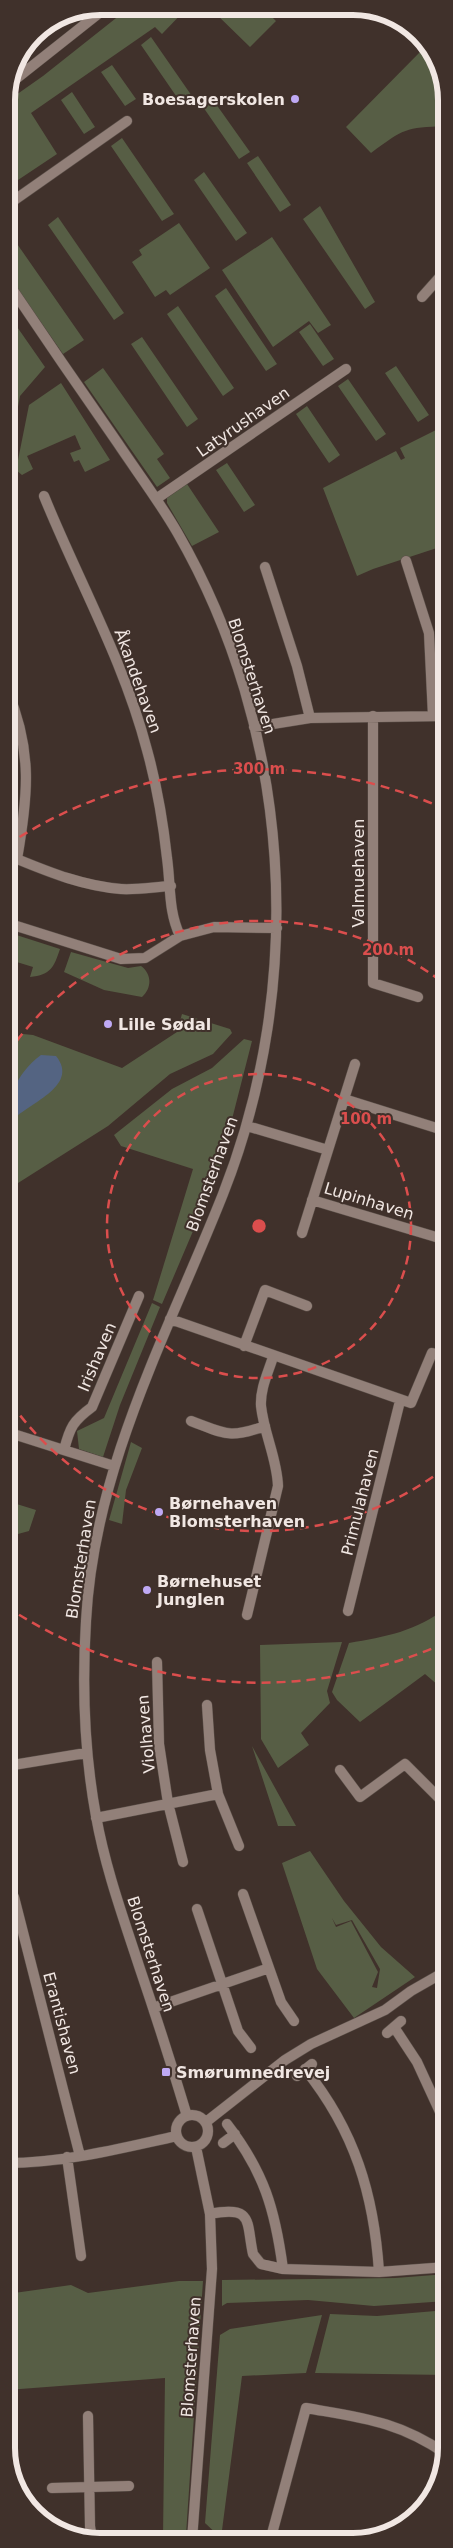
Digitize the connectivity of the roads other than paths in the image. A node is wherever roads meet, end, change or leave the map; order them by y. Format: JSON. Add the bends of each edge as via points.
{"nodes":[{"id":1,"x":96,"y":15,"type":"edge"},
{"id":2,"x":18,"y":77,"type":"edge"},
{"id":3,"x":127,"y":120,"type":"dead end"},
{"id":4,"x":15,"y":200,"type":"edge"},
{"id":5,"x":438,"y":279,"type":"edge"},
{"id":6,"x":15,"y":293,"type":"edge"},
{"id":7,"x":422,"y":298,"type":"dead end"},
{"id":8,"x":346,"y":368,"type":"dead end"},
{"id":9,"x":44,"y":496,"type":"dead end"},
{"id":10,"x":156,"y":499,"type":"junction"},
{"id":11,"x":406,"y":561,"type":"dead end"},
{"id":12,"x":266,"y":567,"type":"dead end"},
{"id":13,"x":15,"y":709,"type":"edge"},
{"id":14,"x":373,"y":716,"type":"junction"},
{"id":15,"x":432,"y":716,"type":"junction"},
{"id":16,"x":438,"y":716,"type":"edge"},
{"id":17,"x":310,"y":718,"type":"junction"},
{"id":18,"x":254,"y":727,"type":"junction"},
{"id":19,"x":171,"y":886,"type":"junction"},
{"id":20,"x":15,"y":926,"type":"edge"},
{"id":21,"x":277,"y":928,"type":"junction"},
{"id":22,"x":180,"y":936,"type":"junction"},
{"id":23,"x":418,"y":997,"type":"dead end"},
{"id":24,"x":355,"y":1064,"type":"dead end"},
{"id":25,"x":344,"y":1099,"type":"junction"},
{"id":26,"x":247,"y":1126,"type":"junction"},
{"id":27,"x":438,"y":1128,"type":"edge"},
{"id":28,"x":328,"y":1150,"type":"junction"},
{"id":29,"x":312,"y":1200,"type":"junction"},
{"id":30,"x":302,"y":1233,"type":"dead end"},
{"id":31,"x":438,"y":1238,"type":"edge"},
{"id":32,"x":139,"y":1296,"type":"dead end"},
{"id":33,"x":307,"y":1306,"type":"dead end"},
{"id":34,"x":170,"y":1320,"type":"junction"},
{"id":35,"x":244,"y":1346,"type":"junction"},
{"id":36,"x":438,"y":1354,"type":"edge"},
{"id":37,"x":273,"y":1357,"type":"junction"},
{"id":38,"x":400,"y":1401,"type":"junction"},
{"id":39,"x":191,"y":1421,"type":"dead end"},
{"id":40,"x":266,"y":1426,"type":"junction"},
{"id":41,"x":15,"y":1435,"type":"edge"},
{"id":42,"x":64,"y":1450,"type":"junction"},
{"id":43,"x":114,"y":1466,"type":"junction"},
{"id":44,"x":348,"y":1611,"type":"dead end"},
{"id":45,"x":247,"y":1614,"type":"dead end"},
{"id":46,"x":157,"y":1662,"type":"dead end"},
{"id":47,"x":207,"y":1705,"type":"dead end"},
{"id":48,"x":86,"y":1753,"type":"junction"},
{"id":49,"x":15,"y":1765,"type":"edge"},
{"id":50,"x":340,"y":1770,"type":"dead end"},
{"id":51,"x":218,"y":1794,"type":"junction"},
{"id":52,"x":438,"y":1796,"type":"edge"},
{"id":53,"x":168,"y":1803,"type":"junction"},
{"id":54,"x":96,"y":1818,"type":"junction"},
{"id":55,"x":238,"y":1846,"type":"dead end"},
{"id":56,"x":183,"y":1862,"type":"dead end"},
{"id":57,"x":244,"y":1894,"type":"dead end"},
{"id":58,"x":15,"y":1901,"type":"edge"},
{"id":59,"x":197,"y":1909,"type":"dead end"},
{"id":60,"x":269,"y":1968,"type":"junction"},
{"id":61,"x":438,"y":1975,"type":"edge"},
{"id":62,"x":223,"y":1983,"type":"junction"},
{"id":63,"x":153,"y":2008,"type":"junction"},
{"id":64,"x":294,"y":2021,"type":"dead end"},
{"id":65,"x":394,"y":2027,"type":"dead end"},
{"id":66,"x":251,"y":2048,"type":"dead end"},
{"id":67,"x":305,"y":2070,"type":"dead end"},
{"id":68,"x":438,"y":2108,"type":"edge"},
{"id":69,"x":187,"y":2116,"type":"junction"},
{"id":70,"x":206,"y":2122,"type":"junction"},
{"id":71,"x":227,"y":2124,"type":"dead end"},
{"id":72,"x":235,"y":2134,"type":"junction"},
{"id":73,"x":177,"y":2136,"type":"junction"},
{"id":74,"x":223,"y":2143,"type":"dead end"},
{"id":75,"x":196,"y":2147,"type":"junction"},
{"id":76,"x":80,"y":2156,"type":"junction"},
{"id":77,"x":67,"y":2157,"type":"junction"},
{"id":78,"x":15,"y":2163,"type":"edge"},
{"id":79,"x":210,"y":2214,"type":"junction"},
{"id":80,"x":81,"y":2256,"type":"dead end"},
{"id":81,"x":438,"y":2268,"type":"edge"},
{"id":82,"x":282,"y":2269,"type":"junction"},
{"id":83,"x":379,"y":2272,"type":"junction"},
{"id":84,"x":88,"y":2416,"type":"dead end"},
{"id":85,"x":438,"y":2449,"type":"edge"},
{"id":86,"x":129,"y":2486,"type":"dead end"},
{"id":87,"x":89,"y":2487,"type":"junction"},
{"id":88,"x":52,"y":2488,"type":"dead end"},
{"id":89,"x":92,"y":2532,"type":"edge"},
{"id":90,"x":193,"y":2533,"type":"edge"},
{"id":91,"x":272,"y":2533,"type":"edge"}],
"edges":[{"from":1,"to":2,"type":"street"},
{"from":3,"to":4,"type":"street"},
{"from":5,"to":7,"type":"street"},
{"from":6,"to":10,"type":"street","name":"Blomsterhaven"},
{"from":8,"to":10,"type":"street","name":"Latyrushaven"},
{"from":9,"to":19,"type":"street","name":"Åkandehaven","via":[[134,705],[160,803]]},
{"from":10,"to":18,"type":"street","name":"Blomsterhaven","via":[[189,553],[222,625]]},
{"from":11,"to":15,"type":"street","via":[[429,633]]},
{"from":12,"to":17,"type":"street"},
{"from":13,"to":19,"type":"street","via":[[27,768],[26,806],[17,859],[56,875],[92,884],[122,889]]},
{"from":14,"to":15,"type":"street"},
{"from":14,"to":17,"type":"street"},
{"from":14,"to":23,"type":"street","name":"Valmuehaven","via":[[373,983]]},
{"from":15,"to":16,"type":"street"},
{"from":17,"to":18,"type":"street"},
{"from":18,"to":21,"type":"street","name":"Blomsterhaven","via":[[268,787],[275,844]]},
{"from":19,"to":22,"type":"street","name":"Åkandehaven","via":[[171,917]]},
{"from":20,"to":22,"type":"street","via":[[121,959],[145,958]]},
{"from":21,"to":22,"type":"street","via":[[214,927]]},
{"from":21,"to":26,"type":"street","name":"Blomsterhaven","via":[[270,1014]]},
{"from":24,"to":25,"type":"street","name":"Lupinhaven"},
{"from":25,"to":27,"type":"street"},
{"from":25,"to":28,"type":"street","name":"Lupinhaven"},
{"from":26,"to":28,"type":"street"},
{"from":26,"to":34,"type":"street","name":"Blomsterhaven"},
{"from":28,"to":29,"type":"street","name":"Lupinhaven"},
{"from":29,"to":30,"type":"street","name":"Lupinhaven"},
{"from":29,"to":31,"type":"street","name":"Lupinhaven"},
{"from":32,"to":42,"type":"street","name":"Irishaven","via":[[92,1406],[70,1427]]},
{"from":33,"to":35,"type":"street","via":[[265,1290]]},
{"from":34,"to":35,"type":"street"},
{"from":34,"to":43,"type":"street","name":"Blomsterhaven","via":[[133,1408]]},
{"from":35,"to":37,"type":"street"},
{"from":36,"to":38,"type":"street","via":[[432,1352],[411,1403]]},
{"from":37,"to":38,"type":"street"},
{"from":37,"to":40,"type":"street","via":[[262,1389],[261,1405]]},
{"from":38,"to":44,"type":"street","name":"Primulahaven"},
{"from":39,"to":40,"type":"street","via":[[226,1434],[240,1435]]},
{"from":40,"to":45,"type":"street","via":[[278,1469],[278,1486]]},
{"from":41,"to":42,"type":"street"},
{"from":42,"to":43,"type":"street"},
{"from":43,"to":48,"type":"street","name":"Blomsterhaven","via":[[95,1545],[86,1620]]},
{"from":46,"to":53,"type":"street","name":"Violhaven","via":[[160,1744]]},
{"from":47,"to":51,"type":"street","via":[[210,1750]]},
{"from":48,"to":49,"type":"street"},
{"from":48,"to":54,"type":"street","name":"Blomsterhaven"},
{"from":50,"to":52,"type":"street","via":[[360,1797],[405,1764]]},
{"from":51,"to":53,"type":"street"},
{"from":51,"to":55,"type":"street"},
{"from":53,"to":54,"type":"street"},
{"from":53,"to":56,"type":"street","name":"Violhaven"},
{"from":54,"to":63,"type":"street","name":"Blomsterhaven","via":[[112,1884]]},
{"from":57,"to":60,"type":"street"},
{"from":58,"to":76,"type":"street","name":"Erantishaven"},
{"from":59,"to":62,"type":"street"},
{"from":60,"to":62,"type":"street"},
{"from":60,"to":64,"type":"street","via":[[281,2002]]},
{"from":61,"to":70,"type":"street","via":[[385,2010],[311,2044],[285,2060]]},
{"from":62,"to":63,"type":"street"},
{"from":62,"to":66,"type":"street","via":[[238,2031]]},
{"from":63,"to":69,"type":"street","name":"Blomsterhaven"},
{"from":65,"to":68,"type":"street","via":[[417,2062]]},
{"from":67,"to":83,"type":"street","via":[[338,2116],[356,2152],[376,2232]]},
{"from":69,"to":70,"type":"street","via":[[198,2116]]},
{"from":69,"to":73,"type":"street","via":[[179,2121]]},
{"from":70,"to":75,"type":"street","via":[[208,2137]]},
{"from":71,"to":72,"type":"street"},
{"from":72,"to":74,"type":"street"},
{"from":72,"to":82,"type":"street","via":[[261,2178],[270,2202],[278,2226]]},
{"from":73,"to":75,"type":"street","via":[[186,2146]]},
{"from":73,"to":76,"type":"street"},
{"from":75,"to":79,"type":"street","name":"Blomsterhaven"},
{"from":76,"to":77,"type":"street"},
{"from":77,"to":78,"type":"street"},
{"from":77,"to":80,"type":"street"},
{"from":79,"to":82,"type":"street","via":[[234,2212],[244,2217],[250,2226],[256,2260],[268,2267]]},
{"from":79,"to":90,"type":"street","name":"Blomsterhaven","via":[[212,2269]]},
{"from":81,"to":83,"type":"street"},
{"from":82,"to":83,"type":"street"},
{"from":84,"to":87,"type":"street"},
{"from":85,"to":91,"type":"street","via":[[410,2432],[383,2422],[306,2408]]},
{"from":86,"to":87,"type":"street"},
{"from":87,"to":88,"type":"street"},
{"from":87,"to":89,"type":"street"}]}
